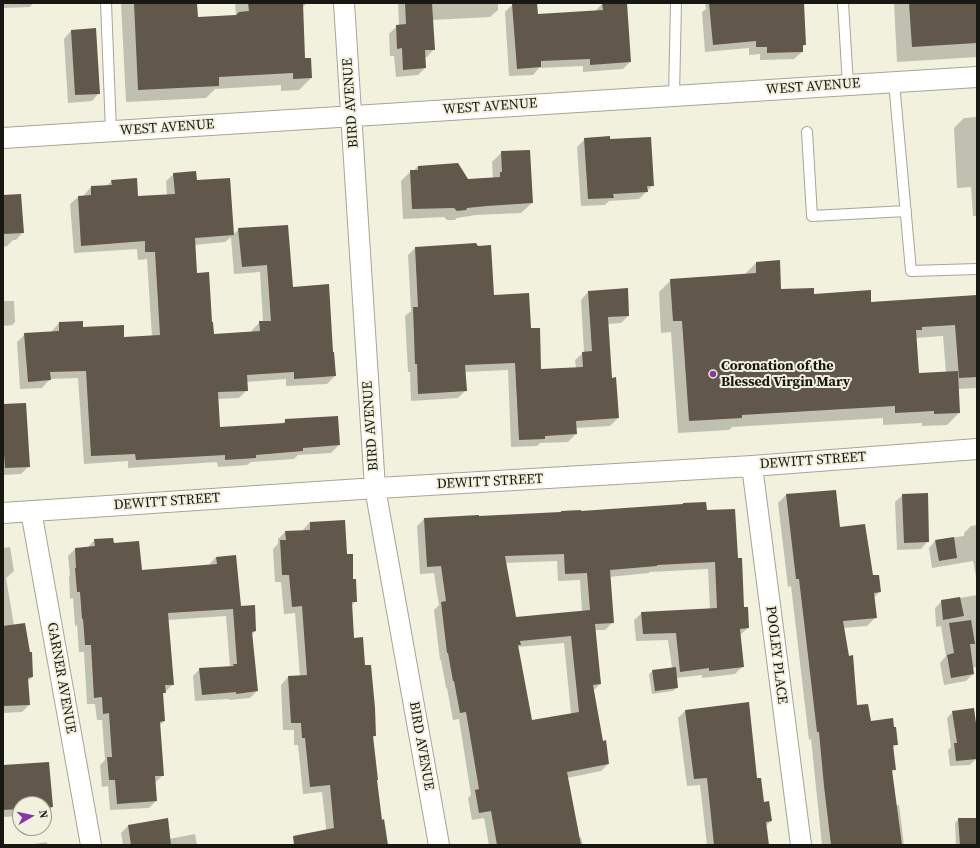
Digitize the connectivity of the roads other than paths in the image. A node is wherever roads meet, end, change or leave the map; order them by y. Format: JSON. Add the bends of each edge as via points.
{"nodes":[{"id":1,"x":106,"y":3,"type":"edge"},
{"id":2,"x":344,"y":3,"type":"edge"},
{"id":3,"x":676,"y":3,"type":"edge"},
{"id":4,"x":843,"y":3,"type":"edge"},
{"id":5,"x":977,"y":76,"type":"edge"},
{"id":6,"x":894,"y":82,"type":"junction"},
{"id":7,"x":848,"y":85,"type":"junction"},
{"id":8,"x":674,"y":96,"type":"junction"},
{"id":9,"x":352,"y":116,"type":"junction"},
{"id":10,"x":111,"y":131,"type":"junction"},
{"id":11,"x":807,"y":132,"type":"dead end"},
{"id":12,"x":3,"y":138,"type":"edge"},
{"id":13,"x":906,"y":211,"type":"junction"},
{"id":14,"x":977,"y":269,"type":"edge"},
{"id":15,"x":977,"y":450,"type":"edge"},
{"id":16,"x":752,"y":466,"type":"junction"},
{"id":17,"x":375,"y":488,"type":"junction"},
{"id":18,"x":31,"y":511,"type":"junction"},
{"id":19,"x":3,"y":513,"type":"edge"},
{"id":20,"x":91,"y":845,"type":"edge"},
{"id":21,"x":439,"y":845,"type":"edge"},
{"id":22,"x":801,"y":845,"type":"edge"}],
"edges":[{"from":1,"to":10,"type":"lane"},
{"from":2,"to":9,"type":"street","name":"BIRD AVENUE"},
{"from":3,"to":8,"type":"lane"},
{"from":4,"to":7,"type":"lane"},
{"from":5,"to":6,"type":"street","name":"WEST AVENUE"},
{"from":6,"to":7,"type":"street","name":"WEST AVENUE"},
{"from":6,"to":13,"type":"lane"},
{"from":7,"to":8,"type":"street","name":"WEST AVENUE"},
{"from":8,"to":9,"type":"street","name":"WEST AVENUE"},
{"from":9,"to":10,"type":"street","name":"WEST AVENUE"},
{"from":9,"to":17,"type":"street","name":"BIRD AVENUE"},
{"from":10,"to":12,"type":"street","name":"WEST AVENUE"},
{"from":11,"to":13,"type":"lane","via":[[812,216]]},
{"from":13,"to":14,"type":"lane","via":[[911,271]]},
{"from":15,"to":16,"type":"street","name":"DEWITT STREET"},
{"from":16,"to":17,"type":"street","name":"DEWITT STREET"},
{"from":16,"to":22,"type":"street","name":"POOLEY PLACE"},
{"from":17,"to":18,"type":"street","name":"DEWITT STREET"},
{"from":17,"to":21,"type":"street","name":"BIRD AVENUE"},
{"from":18,"to":19,"type":"street","name":"DEWITT STREET"},
{"from":18,"to":20,"type":"street","name":"GARNER AVENUE"}]}
